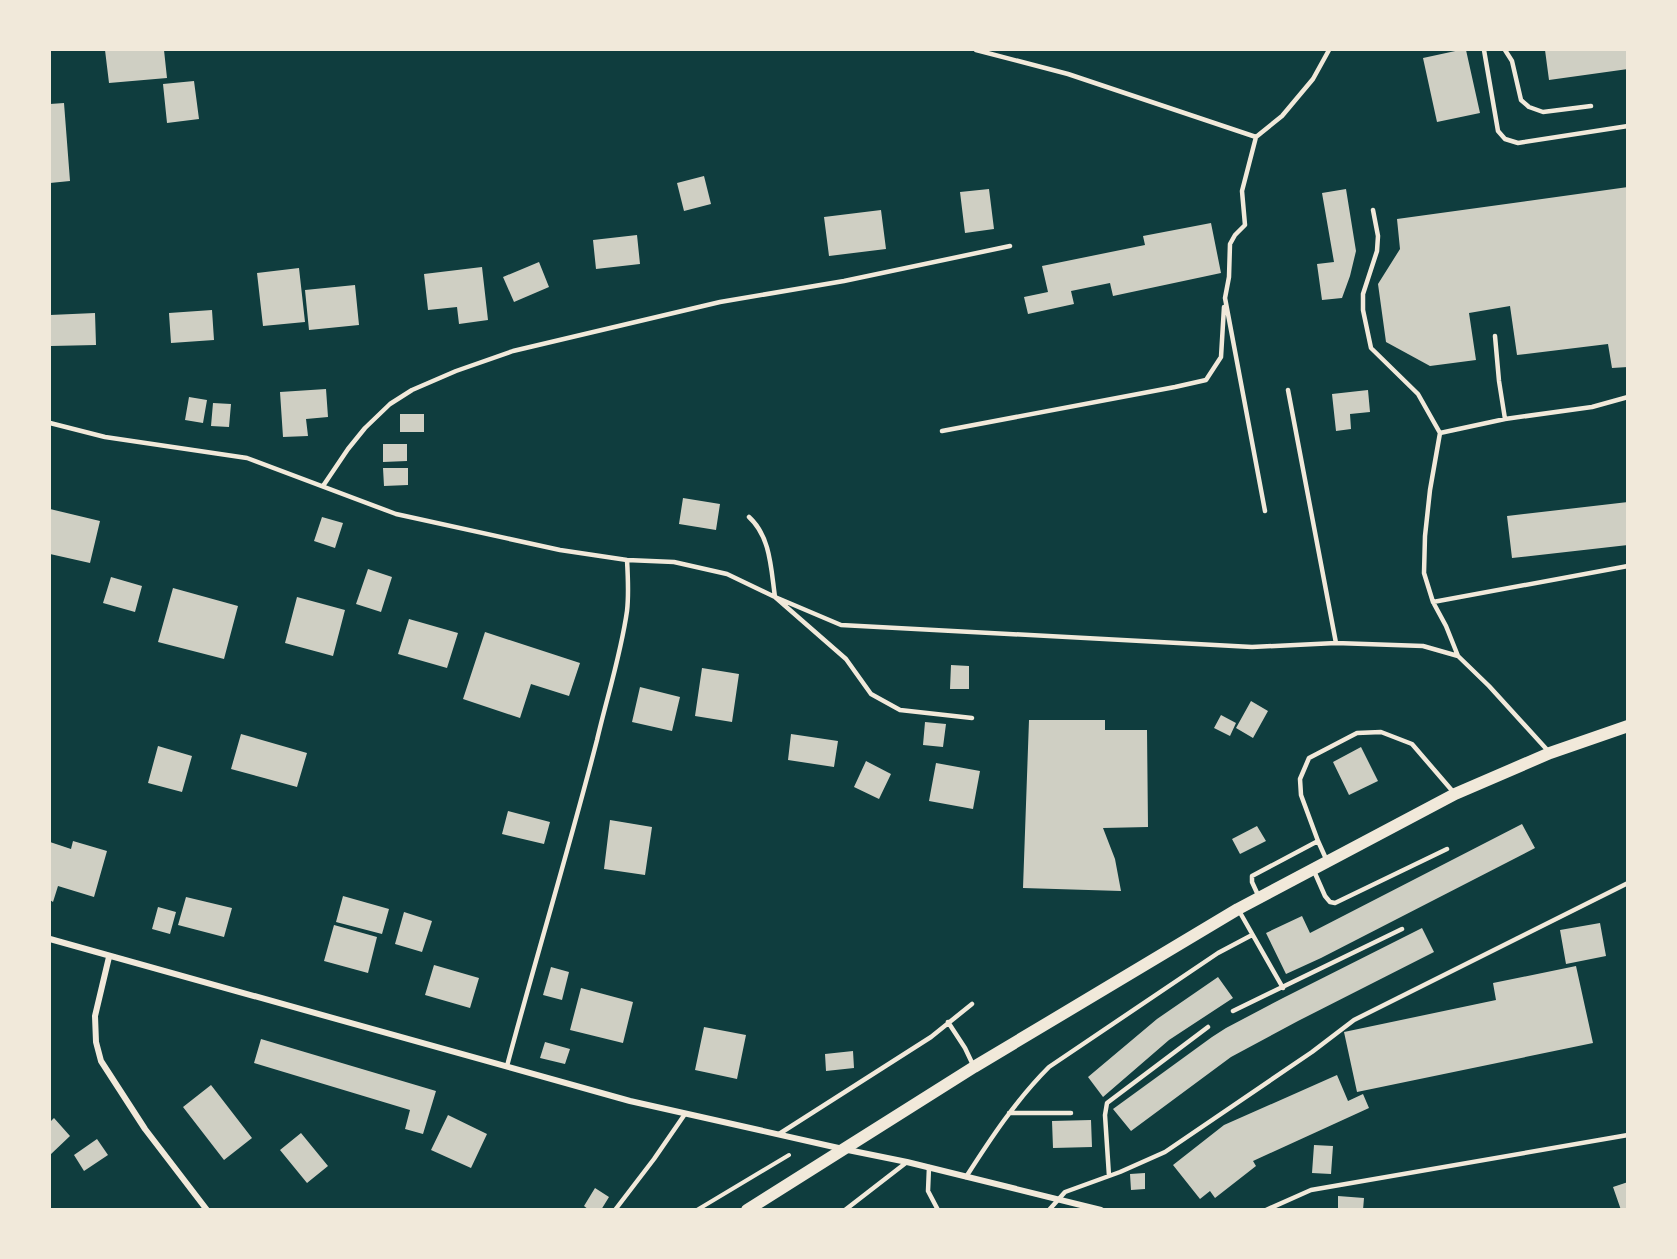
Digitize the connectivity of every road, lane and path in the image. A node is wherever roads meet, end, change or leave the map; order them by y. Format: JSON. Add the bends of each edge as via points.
{"nodes":[{"id":1,"x":976,"y":50,"type":"edge"},
{"id":2,"x":1329,"y":50,"type":"edge"},
{"id":3,"x":1484,"y":50,"type":"edge"},
{"id":4,"x":1505,"y":50,"type":"edge"},
{"id":5,"x":1591,"y":106,"type":"dead end"},
{"id":6,"x":1628,"y":126,"type":"edge"},
{"id":7,"x":1256,"y":137,"type":"junction"},
{"id":8,"x":1373,"y":210,"type":"dead end"},
{"id":9,"x":1011,"y":246,"type":"dead end"},
{"id":10,"x":1225,"y":298,"type":"junction"},
{"id":11,"x":1495,"y":336,"type":"dead end"},
{"id":12,"x":1288,"y":390,"type":"dead end"},
{"id":13,"x":1628,"y":397,"type":"edge"},
{"id":14,"x":1505,"y":419,"type":"junction"},
{"id":15,"x":50,"y":423,"type":"edge"},
{"id":16,"x":942,"y":431,"type":"dead end"},
{"id":17,"x":1440,"y":433,"type":"junction"},
{"id":18,"x":323,"y":486,"type":"junction"},
{"id":19,"x":1265,"y":511,"type":"dead end"},
{"id":20,"x":749,"y":518,"type":"dead end"},
{"id":21,"x":627,"y":561,"type":"junction"},
{"id":22,"x":1628,"y":566,"type":"edge"},
{"id":23,"x":775,"y":597,"type":"junction"},
{"id":24,"x":1432,"y":602,"type":"junction"},
{"id":25,"x":1336,"y":643,"type":"junction"},
{"id":26,"x":1458,"y":656,"type":"junction"},
{"id":27,"x":972,"y":718,"type":"dead end"},
{"id":28,"x":1628,"y":726,"type":"edge"},
{"id":29,"x":1550,"y":753,"type":"junction"},
{"id":30,"x":1455,"y":794,"type":"junction"},
{"id":31,"x":1318,"y":841,"type":"junction"},
{"id":32,"x":1447,"y":849,"type":"dead end"},
{"id":33,"x":1327,"y":861,"type":"junction"},
{"id":34,"x":1312,"y":868,"type":"junction"},
{"id":35,"x":1628,"y":883,"type":"edge"},
{"id":36,"x":1259,"y":898,"type":"junction"},
{"id":37,"x":1238,"y":909,"type":"junction"},
{"id":38,"x":1402,"y":929,"type":"dead end"},
{"id":39,"x":1252,"y":935,"type":"junction"},
{"id":40,"x":50,"y":939,"type":"edge"},
{"id":41,"x":109,"y":957,"type":"junction"},
{"id":42,"x":1282,"y":988,"type":"junction"},
{"id":43,"x":972,"y":1004,"type":"dead end"},
{"id":44,"x":1233,"y":1011,"type":"dead end"},
{"id":45,"x":948,"y":1022,"type":"junction"},
{"id":46,"x":1208,"y":1027,"type":"dead end"},
{"id":47,"x":507,"y":1066,"type":"junction"},
{"id":48,"x":974,"y":1067,"type":"junction"},
{"id":49,"x":1009,"y":1113,"type":"junction"},
{"id":50,"x":1071,"y":1113,"type":"dead end"},
{"id":51,"x":685,"y":1114,"type":"junction"},
{"id":52,"x":779,"y":1134,"type":"junction"},
{"id":53,"x":1628,"y":1135,"type":"edge"},
{"id":54,"x":843,"y":1149,"type":"junction"},
{"id":55,"x":907,"y":1162,"type":"junction"},
{"id":56,"x":929,"y":1167,"type":"junction"},
{"id":57,"x":1109,"y":1176,"type":"junction"},
{"id":58,"x":966,"y":1177,"type":"junction"},
{"id":59,"x":1057,"y":1200,"type":"junction"},
{"id":60,"x":207,"y":1209,"type":"edge"},
{"id":61,"x":615,"y":1209,"type":"edge"},
{"id":62,"x":747,"y":1209,"type":"edge"},
{"id":63,"x":845,"y":1209,"type":"edge"},
{"id":64,"x":938,"y":1209,"type":"edge"},
{"id":65,"x":1049,"y":1209,"type":"edge"},
{"id":66,"x":1101,"y":1209,"type":"edge"},
{"id":67,"x":1266,"y":1209,"type":"edge"}],
"edges":[{"from":1,"to":7,"type":"lane","via":[[1068,74]]},
{"from":2,"to":7,"type":"lane","via":[[1294,102]]},
{"from":3,"to":6,"type":"lane","via":[[1498,131],[1506,139],[1518,144]]},
{"from":4,"to":5,"type":"lane","via":[[1512,61],[1521,100],[1529,107],[1543,112]]},
{"from":7,"to":10,"type":"lane","via":[[1242,191],[1245,225],[1230,244]]},
{"from":8,"to":17,"type":"lane","via":[[1377,251],[1363,294],[1371,348],[1418,394]]},
{"from":9,"to":18,"type":"lane","via":[[720,302],[513,351],[412,390],[390,405],[365,428]]},
{"from":10,"to":16,"type":"lane","via":[[1221,357],[1206,380]]},
{"from":10,"to":19,"type":"lane"},
{"from":11,"to":14,"type":"lane"},
{"from":12,"to":25,"type":"lane"},
{"from":13,"to":14,"type":"lane","via":[[1593,407]]},
{"from":14,"to":17,"type":"lane"},
{"from":15,"to":18,"type":"lane","via":[[105,436],[247,458]]},
{"from":17,"to":24,"type":"lane","via":[[1425,536],[1424,573]]},
{"from":18,"to":21,"type":"lane","via":[[396,514]]},
{"from":20,"to":23,"type":"lane","via":[[758,525],[769,552]]},
{"from":21,"to":23,"type":"lane","via":[[674,562],[727,574]]},
{"from":21,"to":47,"type":"lane","via":[[627,610],[621,641]]},
{"from":22,"to":24,"type":"lane"},
{"from":23,"to":25,"type":"lane","via":[[841,625],[1252,646]]},
{"from":23,"to":27,"type":"lane","via":[[846,659],[870,694],[900,710]]},
{"from":24,"to":26,"type":"lane"},
{"from":25,"to":26,"type":"lane","via":[[1423,646]]},
{"from":26,"to":29,"type":"lane"},
{"from":28,"to":29,"type":"main road"},
{"from":29,"to":30,"type":"main road"},
{"from":30,"to":31,"type":"lane","via":[[1412,744],[1381,732],[1357,733],[1309,758],[1300,779],[1301,795]]},
{"from":30,"to":33,"type":"main road"},
{"from":31,"to":33,"type":"lane"},
{"from":31,"to":36,"type":"lane","via":[[1252,876]]},
{"from":32,"to":34,"type":"lane","via":[[1335,903],[1325,896]]},
{"from":33,"to":34,"type":"main road"},
{"from":34,"to":36,"type":"main road"},
{"from":35,"to":57,"type":"lane","via":[[1354,1020],[1165,1152]]},
{"from":36,"to":37,"type":"main road"},
{"from":37,"to":39,"type":"lane"},
{"from":37,"to":48,"type":"main road"},
{"from":38,"to":42,"type":"lane"},
{"from":39,"to":42,"type":"lane"},
{"from":39,"to":49,"type":"lane","via":[[1218,953],[1048,1067]]},
{"from":40,"to":41,"type":"street"},
{"from":41,"to":47,"type":"street"},
{"from":41,"to":60,"type":"street","via":[[95,1016],[101,1061],[145,1129]]},
{"from":42,"to":44,"type":"lane"},
{"from":43,"to":45,"type":"lane"},
{"from":45,"to":48,"type":"lane"},
{"from":45,"to":52,"type":"lane","via":[[931,1037]]},
{"from":46,"to":57,"type":"lane","via":[[1107,1103]]},
{"from":47,"to":51,"type":"street"},
{"from":48,"to":54,"type":"main road"},
{"from":49,"to":50,"type":"lane"},
{"from":49,"to":58,"type":"lane"},
{"from":51,"to":52,"type":"street"},
{"from":51,"to":61,"type":"lane"},
{"from":52,"to":54,"type":"street"},
{"from":53,"to":67,"type":"lane","via":[[1311,1190]]},
{"from":54,"to":55,"type":"street"},
{"from":54,"to":62,"type":"main road"},
{"from":55,"to":56,"type":"street"},
{"from":55,"to":63,"type":"lane"},
{"from":56,"to":58,"type":"street"},
{"from":56,"to":64,"type":"lane","via":[[928,1191]]},
{"from":57,"to":59,"type":"lane","via":[[1065,1192]]},
{"from":58,"to":59,"type":"street"},
{"from":59,"to":65,"type":"lane"},
{"from":59,"to":66,"type":"street"}]}
